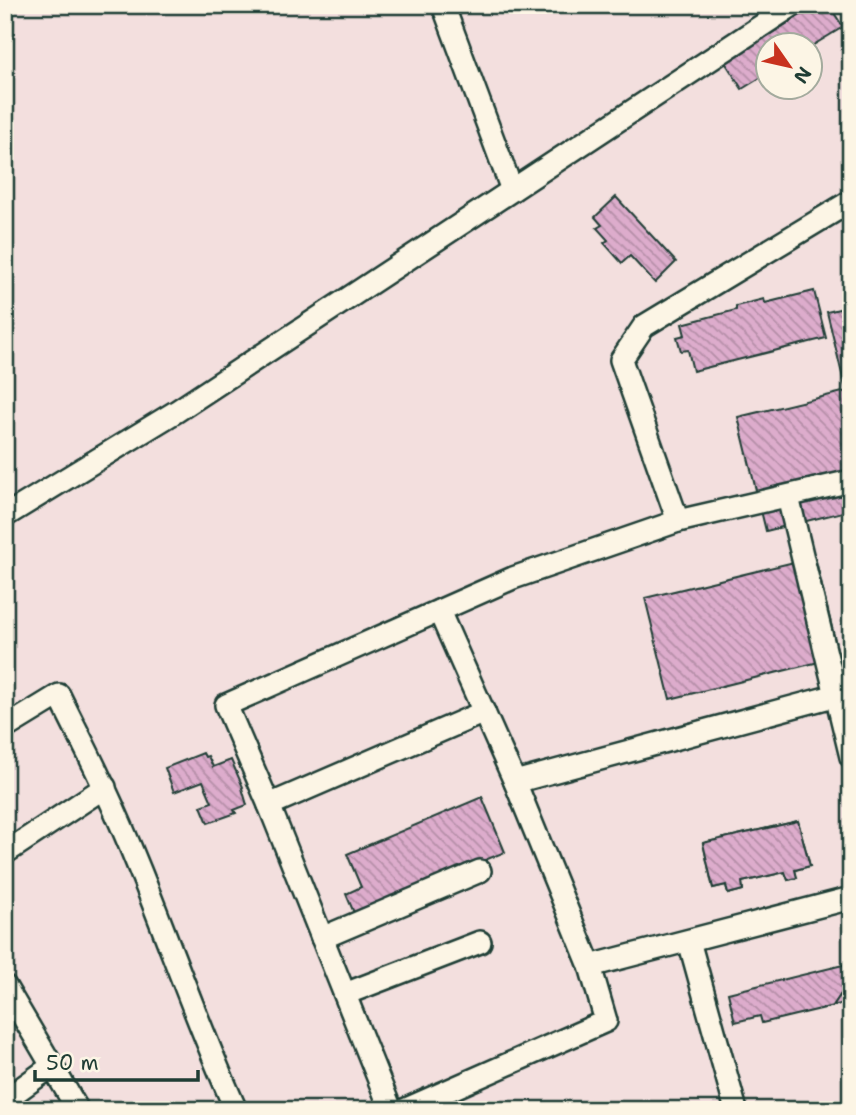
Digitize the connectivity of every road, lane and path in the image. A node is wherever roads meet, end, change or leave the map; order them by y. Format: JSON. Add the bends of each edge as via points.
{"nodes":[{"id":1,"x":443,"y":5,"type":"edge"},
{"id":2,"x":793,"y":5,"type":"edge"},
{"id":3,"x":512,"y":190,"type":"junction"},
{"id":4,"x":851,"y":201,"type":"edge"},
{"id":5,"x":851,"y":481,"type":"edge"},
{"id":6,"x":788,"y":497,"type":"junction"},
{"id":7,"x":5,"y":516,"type":"edge"},
{"id":8,"x":678,"y":521,"type":"junction"},
{"id":9,"x":439,"y":611,"type":"junction"},
{"id":10,"x":837,"y":695,"type":"junction"},
{"id":11,"x":484,"y":712,"type":"junction"},
{"id":12,"x":5,"y":728,"type":"edge"},
{"id":13,"x":851,"y":757,"type":"edge"},
{"id":14,"x":515,"y":782,"type":"junction"},
{"id":15,"x":105,"y":788,"type":"junction"},
{"id":16,"x":269,"y":805,"type":"junction"},
{"id":17,"x":5,"y":853,"type":"edge"},
{"id":18,"x":480,"y":871,"type":"dead end"},
{"id":19,"x":851,"y":898,"type":"edge"},
{"id":20,"x":322,"y":938,"type":"junction"},
{"id":21,"x":480,"y":942,"type":"dead end"},
{"id":22,"x":689,"y":942,"type":"junction"},
{"id":23,"x":590,"y":966,"type":"junction"},
{"id":24,"x":5,"y":986,"type":"edge"},
{"id":25,"x":345,"y":994,"type":"junction"},
{"id":26,"x":52,"y":1066,"type":"junction"},
{"id":27,"x":5,"y":1100,"type":"edge"},
{"id":28,"x":78,"y":1110,"type":"edge"},
{"id":29,"x":236,"y":1110,"type":"edge"},
{"id":30,"x":391,"y":1110,"type":"edge"},
{"id":31,"x":404,"y":1110,"type":"edge"},
{"id":32,"x":736,"y":1110,"type":"edge"}],
"edges":[{"from":1,"to":3,"type":"street"},
{"from":2,"to":3,"type":"street"},
{"from":3,"to":7,"type":"street","via":[[177,411]]},
{"from":4,"to":8,"type":"street","via":[[644,326],[621,360]]},
{"from":5,"to":6,"type":"street"},
{"from":6,"to":8,"type":"street"},
{"from":6,"to":10,"type":"street"},
{"from":8,"to":9,"type":"street","via":[[513,578]]},
{"from":9,"to":11,"type":"street"},
{"from":9,"to":16,"type":"street","via":[[226,705]]},
{"from":10,"to":13,"type":"street"},
{"from":10,"to":14,"type":"street"},
{"from":11,"to":14,"type":"street"},
{"from":11,"to":16,"type":"street"},
{"from":12,"to":15,"type":"street","via":[[59,695]]},
{"from":14,"to":23,"type":"street"},
{"from":15,"to":17,"type":"street"},
{"from":15,"to":29,"type":"street"},
{"from":16,"to":20,"type":"street"},
{"from":18,"to":20,"type":"street"},
{"from":19,"to":22,"type":"street"},
{"from":20,"to":25,"type":"street"},
{"from":21,"to":25,"type":"street"},
{"from":22,"to":23,"type":"street"},
{"from":22,"to":32,"type":"street"},
{"from":23,"to":31,"type":"street","via":[[606,1021]]},
{"from":24,"to":26,"type":"street"},
{"from":25,"to":30,"type":"street"},
{"from":26,"to":27,"type":"street"},
{"from":26,"to":28,"type":"street"}]}
